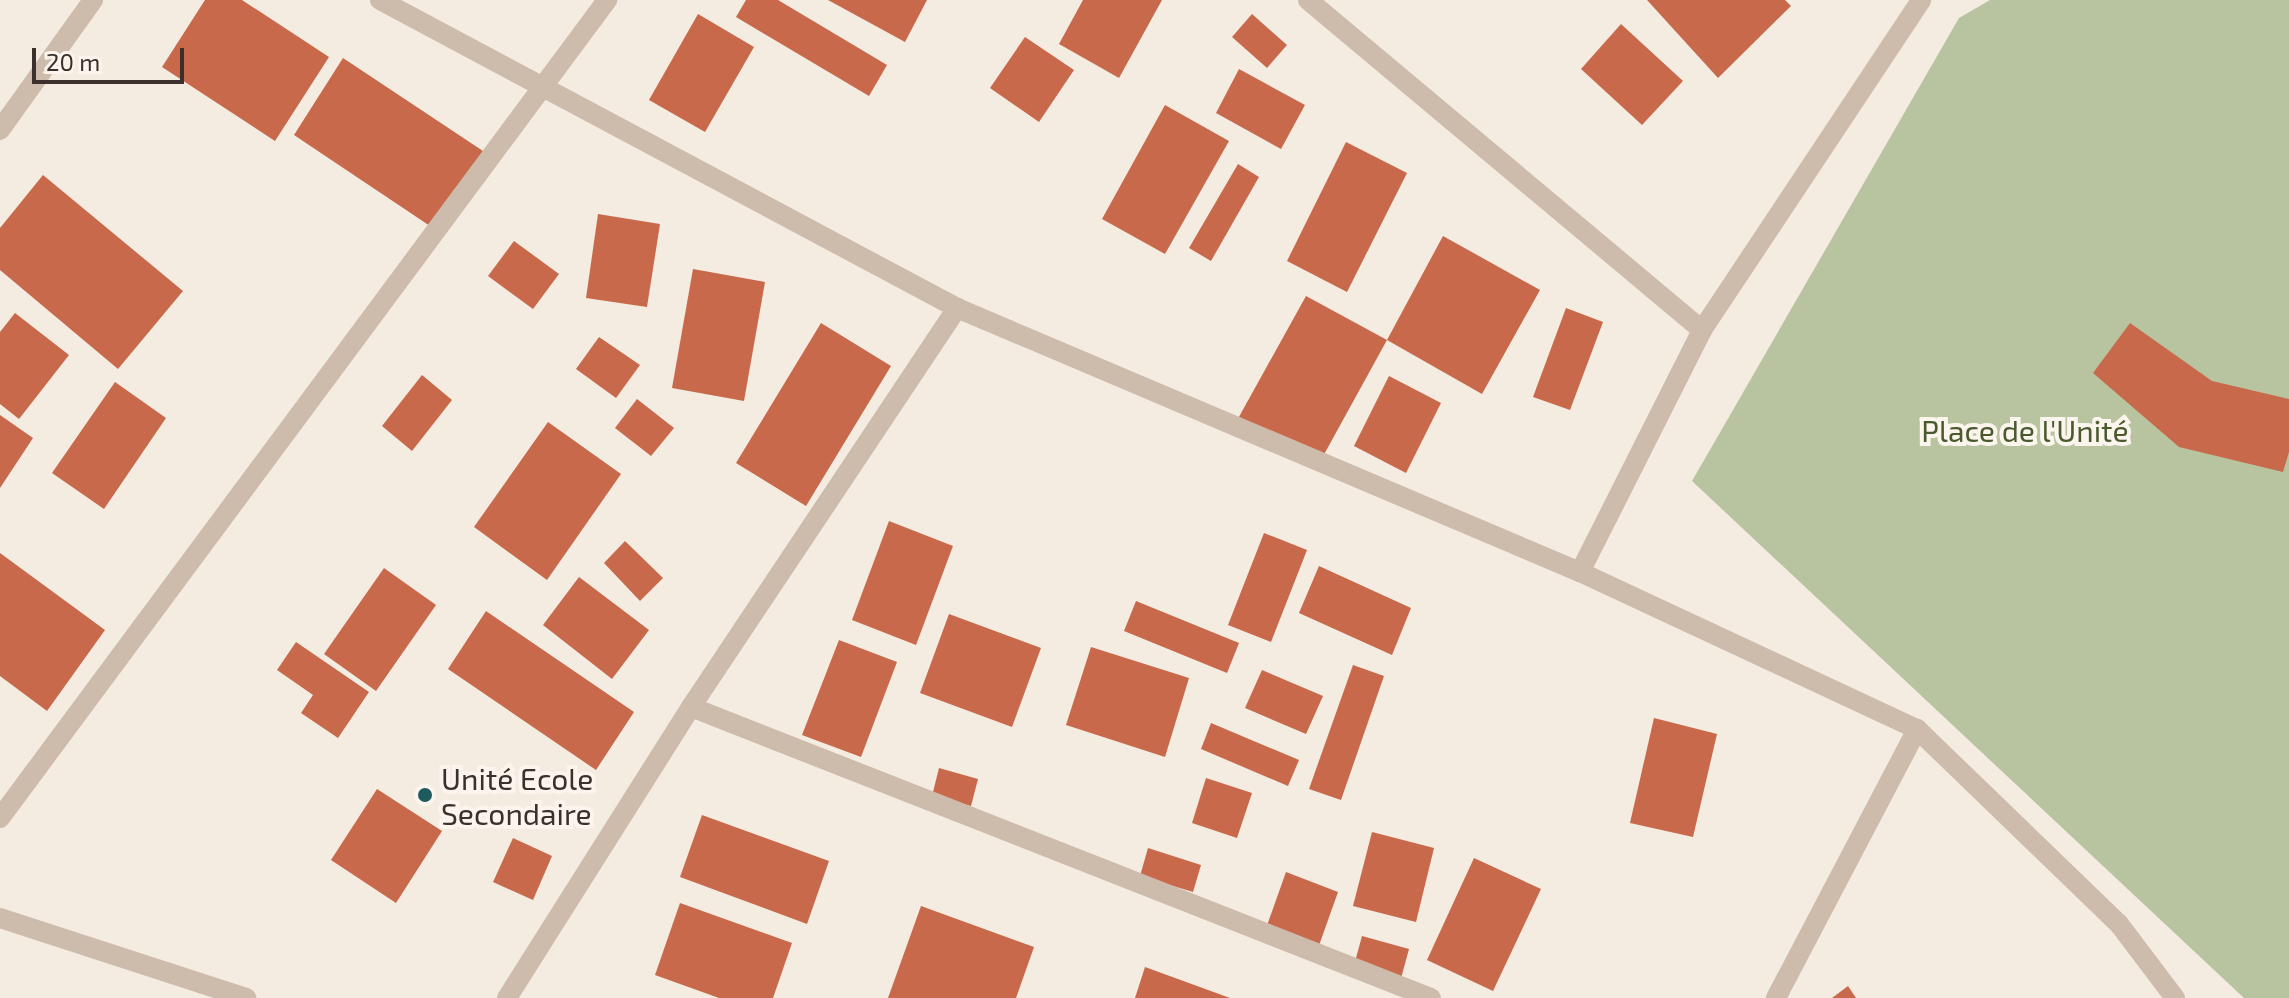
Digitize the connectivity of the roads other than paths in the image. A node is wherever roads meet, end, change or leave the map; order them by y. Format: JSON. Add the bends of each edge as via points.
{"nodes":[{"id":1,"x":93,"y":0,"type":"edge"},
{"id":2,"x":380,"y":0,"type":"edge"},
{"id":3,"x":607,"y":0,"type":"edge"},
{"id":4,"x":1308,"y":0,"type":"edge"},
{"id":5,"x":1921,"y":0,"type":"edge"},
{"id":6,"x":544,"y":88,"type":"junction"},
{"id":7,"x":0,"y":130,"type":"edge"},
{"id":8,"x":957,"y":308,"type":"junction"},
{"id":9,"x":1702,"y":330,"type":"junction"},
{"id":10,"x":1580,"y":572,"type":"junction"},
{"id":11,"x":691,"y":707,"type":"junction"},
{"id":12,"x":1917,"y":729,"type":"junction"},
{"id":13,"x":0,"y":818,"type":"edge"},
{"id":14,"x":0,"y":918,"type":"edge"},
{"id":15,"x":246,"y":998,"type":"edge"},
{"id":16,"x":507,"y":998,"type":"edge"},
{"id":17,"x":1431,"y":998,"type":"edge"},
{"id":18,"x":1776,"y":998,"type":"edge"},
{"id":19,"x":2175,"y":998,"type":"edge"}],
"edges":[{"from":1,"to":7,"type":"street"},
{"from":2,"to":6,"type":"street"},
{"from":3,"to":6,"type":"street"},
{"from":4,"to":9,"type":"street"},
{"from":5,"to":9,"type":"street"},
{"from":6,"to":8,"type":"street"},
{"from":6,"to":13,"type":"street"},
{"from":8,"to":10,"type":"street"},
{"from":8,"to":11,"type":"street"},
{"from":9,"to":10,"type":"street"},
{"from":10,"to":12,"type":"street"},
{"from":11,"to":16,"type":"street"},
{"from":11,"to":17,"type":"street"},
{"from":12,"to":18,"type":"street"},
{"from":12,"to":19,"type":"street","via":[[2119,924]]},
{"from":14,"to":15,"type":"street"}]}
